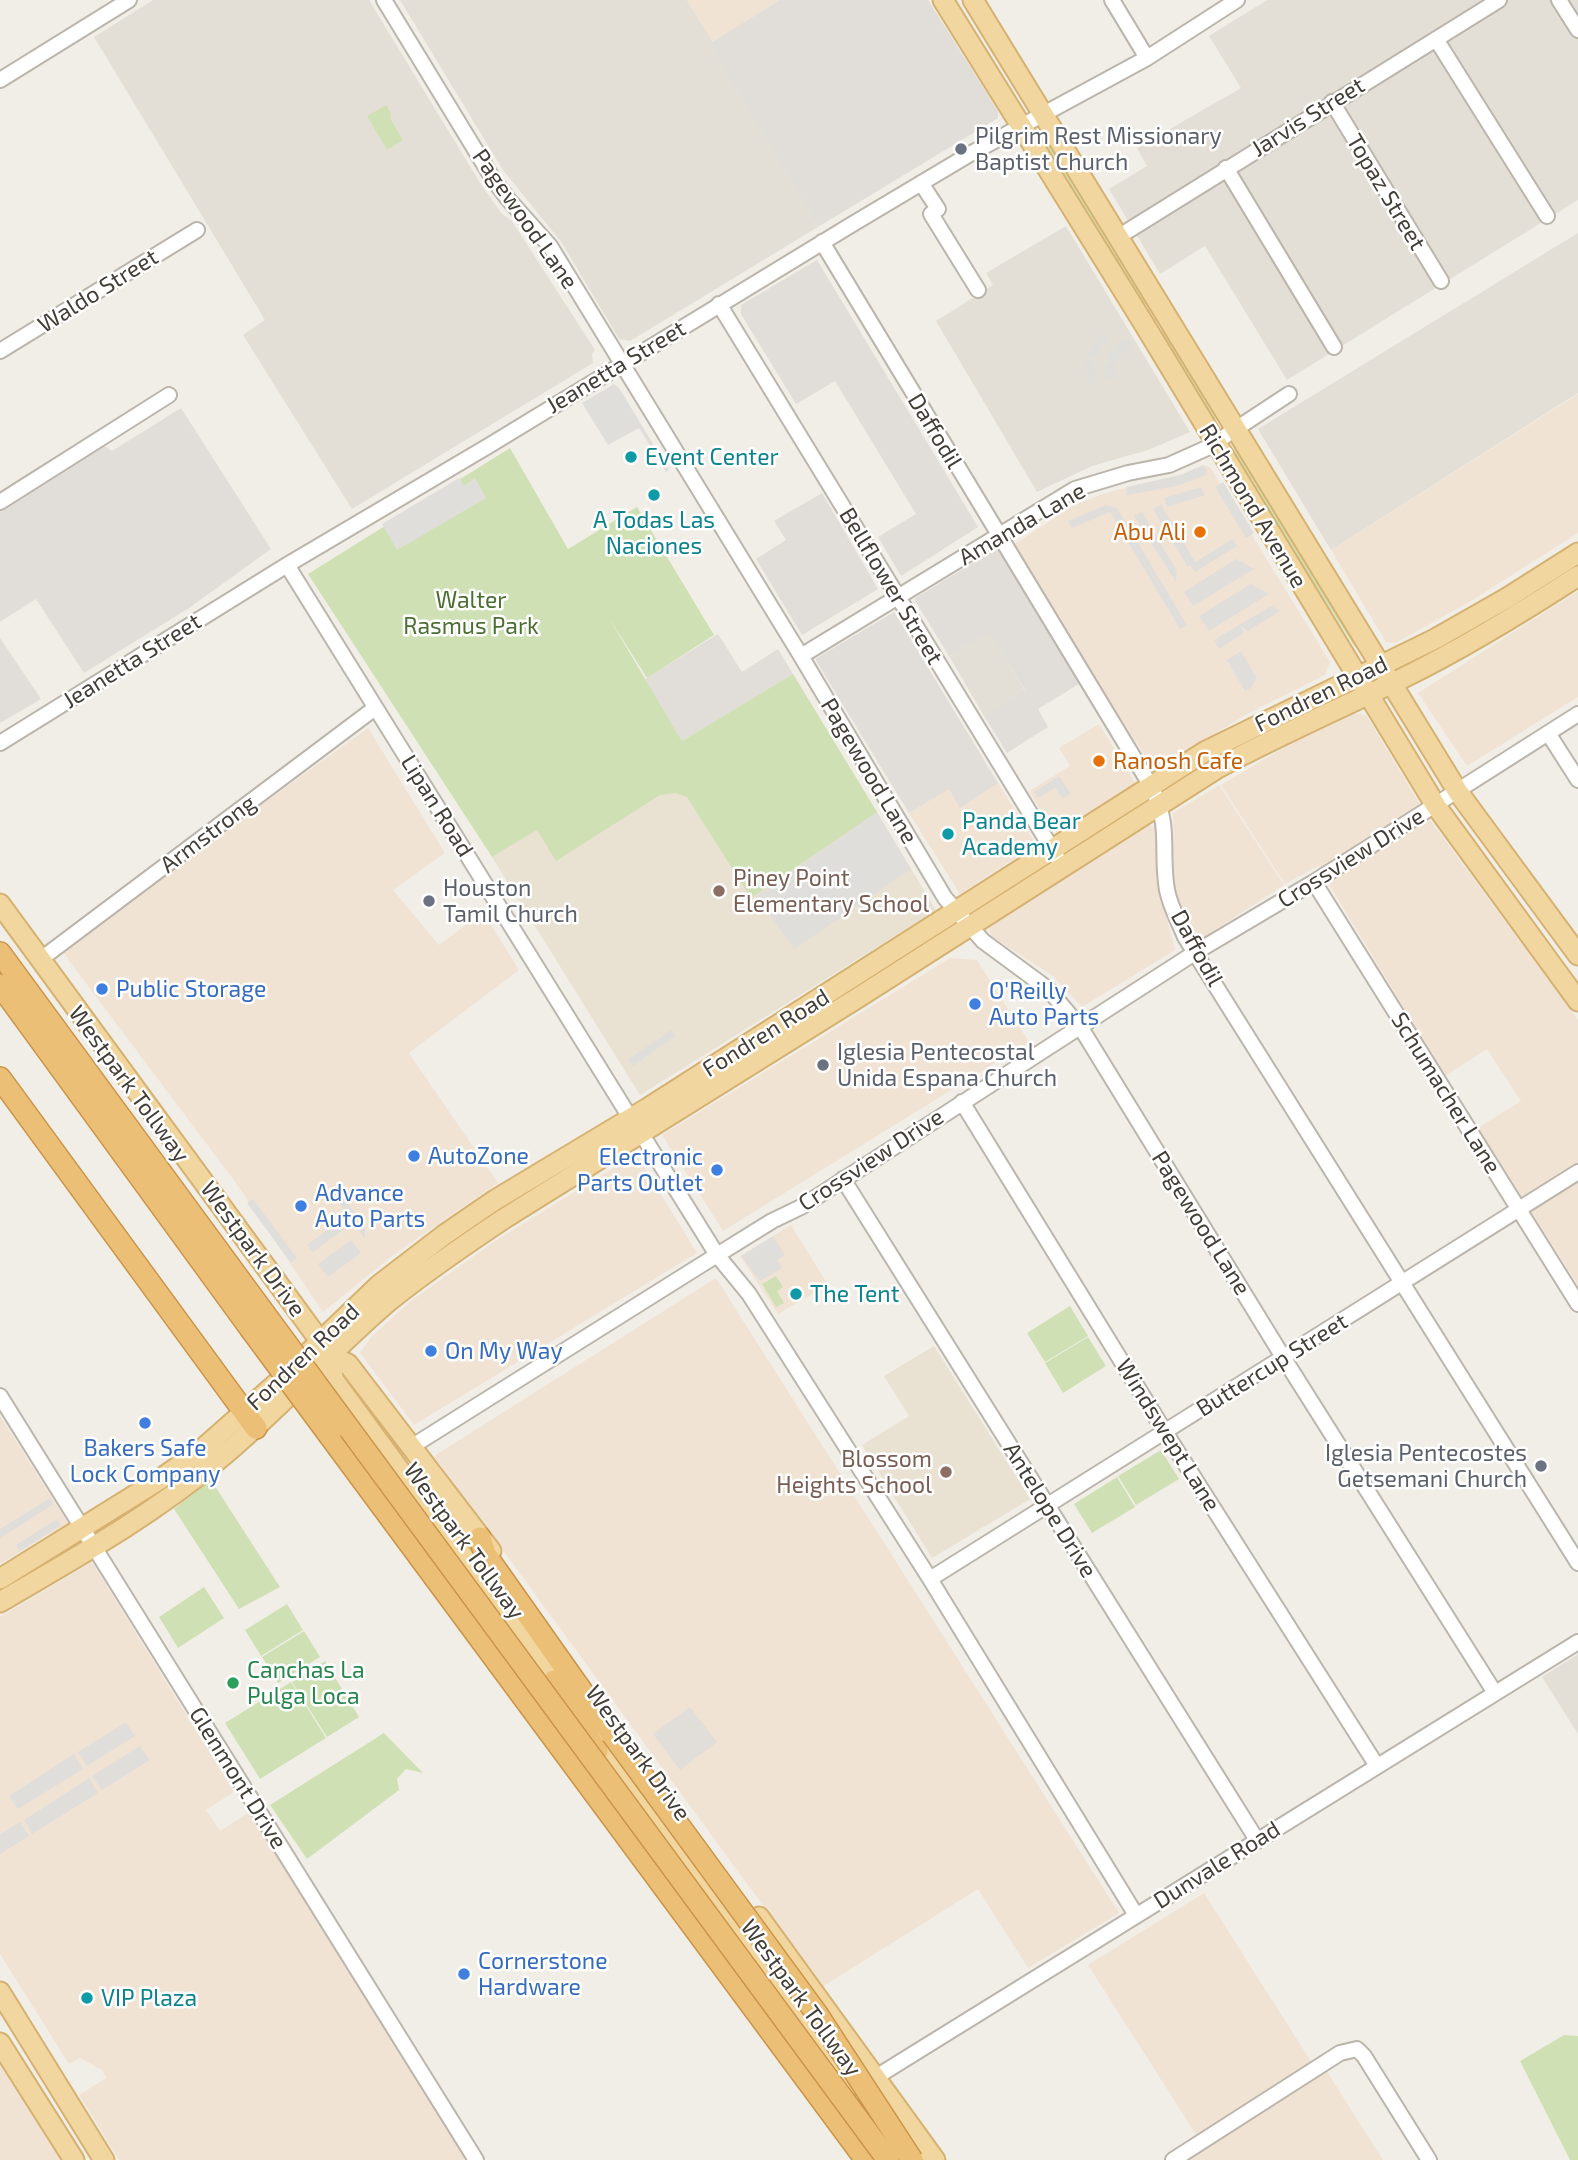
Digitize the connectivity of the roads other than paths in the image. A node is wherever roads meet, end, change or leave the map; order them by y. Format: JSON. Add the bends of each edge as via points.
{"nodes":[{"id":1,"x":129,"y":0,"type":"edge"},
{"id":2,"x":384,"y":0,"type":"edge"},
{"id":3,"x":943,"y":0,"type":"edge"},
{"id":4,"x":973,"y":0,"type":"edge"},
{"id":5,"x":1112,"y":0,"type":"edge"},
{"id":6,"x":1237,"y":0,"type":"edge"},
{"id":7,"x":1499,"y":0,"type":"edge"},
{"id":8,"x":1559,"y":0,"type":"edge"},
{"id":9,"x":1578,"y":30,"type":"edge"},
{"id":10,"x":1436,"y":39,"type":"junction"},
{"id":11,"x":1147,"y":58,"type":"junction"},
{"id":12,"x":0,"y":80,"type":"edge"},
{"id":13,"x":1332,"y":102,"type":"junction"},
{"id":14,"x":1045,"y":114,"type":"junction"},
{"id":15,"x":1021,"y":126,"type":"junction"},
{"id":16,"x":1226,"y":168,"type":"junction"},
{"id":17,"x":921,"y":183,"type":"junction"},
{"id":18,"x":1547,"y":216,"type":"dead end"},
{"id":19,"x":197,"y":230,"type":"dead end"},
{"id":20,"x":1118,"y":237,"type":"junction"},
{"id":21,"x":822,"y":242,"type":"junction"},
{"id":22,"x":1441,"y":281,"type":"dead end"},
{"id":23,"x":978,"y":290,"type":"dead end"},
{"id":24,"x":719,"y":304,"type":"junction"},
{"id":25,"x":1334,"y":347,"type":"dead end"},
{"id":26,"x":0,"y":351,"type":"edge"},
{"id":27,"x":621,"y":364,"type":"junction"},
{"id":28,"x":1289,"y":394,"type":"dead end"},
{"id":29,"x":169,"y":395,"type":"dead end"},
{"id":30,"x":1235,"y":429,"type":"junction"},
{"id":31,"x":1215,"y":442,"type":"junction"},
{"id":32,"x":0,"y":502,"type":"edge"},
{"id":33,"x":998,"y":536,"type":"junction"},
{"id":34,"x":1578,"y":553,"type":"edge"},
{"id":35,"x":287,"y":565,"type":"junction"},
{"id":36,"x":1578,"y":576,"type":"edge"},
{"id":37,"x":1525,"y":587,"type":"junction"},
{"id":38,"x":897,"y":597,"type":"junction"},
{"id":39,"x":1536,"y":604,"type":"junction"},
{"id":40,"x":801,"y":656,"type":"junction"},
{"id":41,"x":1381,"y":665,"type":"junction"},
{"id":42,"x":1392,"y":683,"type":"junction"},
{"id":43,"x":1363,"y":685,"type":"junction"},
{"id":44,"x":375,"y":708,"type":"junction"},
{"id":45,"x":1578,"y":714,"type":"edge"},
{"id":46,"x":1548,"y":733,"type":"junction"},
{"id":47,"x":0,"y":743,"type":"edge"},
{"id":48,"x":1578,"y":780,"type":"edge"},
{"id":49,"x":1151,"y":786,"type":"junction"},
{"id":50,"x":1458,"y":792,"type":"junction"},
{"id":51,"x":1161,"y":806,"type":"junction"},
{"id":52,"x":1436,"y":806,"type":"junction"},
{"id":53,"x":1052,"y":848,"type":"junction"},
{"id":54,"x":1063,"y":867,"type":"junction"},
{"id":55,"x":1314,"y":882,"type":"junction"},
{"id":56,"x":1532,"y":894,"type":"junction"},
{"id":57,"x":0,"y":904,"type":"edge"},
{"id":58,"x":1511,"y":910,"type":"junction"},
{"id":59,"x":962,"y":918,"type":"junction"},
{"id":60,"x":1196,"y":952,"type":"junction"},
{"id":61,"x":0,"y":953,"type":"edge"},
{"id":62,"x":1578,"y":955,"type":"edge"},
{"id":63,"x":41,"y":959,"type":"junction"},
{"id":64,"x":0,"y":985,"type":"edge"},
{"id":65,"x":1578,"y":1001,"type":"edge"},
{"id":66,"x":1081,"y":1028,"type":"junction"},
{"id":67,"x":751,"y":1054,"type":"junction"},
{"id":68,"x":0,"y":1078,"type":"edge"},
{"id":69,"x":962,"y":1102,"type":"junction"},
{"id":70,"x":636,"y":1126,"type":"junction"},
{"id":71,"x":1578,"y":1172,"type":"edge"},
{"id":72,"x":843,"y":1180,"type":"junction"},
{"id":73,"x":495,"y":1200,"type":"junction"},
{"id":74,"x":1518,"y":1209,"type":"junction"},
{"id":75,"x":506,"y":1218,"type":"junction"},
{"id":76,"x":717,"y":1255,"type":"junction"},
{"id":77,"x":404,"y":1278,"type":"junction"},
{"id":78,"x":1403,"y":1282,"type":"junction"},
{"id":79,"x":1578,"y":1304,"type":"edge"},
{"id":80,"x":257,"y":1320,"type":"junction"},
{"id":81,"x":326,"y":1349,"type":"junction"},
{"id":82,"x":1283,"y":1357,"type":"junction"},
{"id":83,"x":0,"y":1396,"type":"edge"},
{"id":84,"x":251,"y":1420,"type":"junction"},
{"id":85,"x":1165,"y":1432,"type":"junction"},
{"id":86,"x":411,"y":1447,"type":"junction"},
{"id":87,"x":405,"y":1478,"type":"junction"},
{"id":88,"x":1047,"y":1506,"type":"junction"},
{"id":89,"x":82,"y":1528,"type":"junction"},
{"id":90,"x":94,"y":1547,"type":"junction"},
{"id":91,"x":485,"y":1548,"type":"junction"},
{"id":92,"x":1578,"y":1563,"type":"edge"},
{"id":93,"x":0,"y":1579,"type":"edge"},
{"id":94,"x":930,"y":1579,"type":"junction"},
{"id":95,"x":0,"y":1602,"type":"edge"},
{"id":96,"x":1578,"y":1642,"type":"edge"},
{"id":97,"x":554,"y":1681,"type":"junction"},
{"id":98,"x":1495,"y":1693,"type":"junction"},
{"id":99,"x":1377,"y":1766,"type":"junction"},
{"id":100,"x":1258,"y":1840,"type":"junction"},
{"id":101,"x":1136,"y":1915,"type":"junction"},
{"id":102,"x":0,"y":1992,"type":"edge"},
{"id":103,"x":746,"y":1997,"type":"junction"},
{"id":104,"x":0,"y":2043,"type":"edge"},
{"id":105,"x":874,"y":2078,"type":"junction"},
{"id":106,"x":856,"y":2090,"type":"junction"},
{"id":107,"x":74,"y":2160,"type":"edge"},
{"id":108,"x":104,"y":2160,"type":"edge"},
{"id":109,"x":477,"y":2160,"type":"edge"},
{"id":110,"x":866,"y":2160,"type":"edge"},
{"id":111,"x":888,"y":2160,"type":"edge"},
{"id":112,"x":910,"y":2160,"type":"edge"},
{"id":113,"x":935,"y":2160,"type":"edge"},
{"id":114,"x":1173,"y":2160,"type":"edge"},
{"id":115,"x":1429,"y":2160,"type":"edge"}],
"edges":[{"from":1,"to":12,"type":"street"},
{"from":2,"to":27,"type":"street","name":"Pagewood Lane","via":[[493,179],[550,246]]},
{"from":3,"to":15,"type":"main road","name":"Richmond Avenue"},
{"from":4,"to":14,"type":"main road","name":"Richmond Avenue"},
{"from":5,"to":11,"type":"street"},
{"from":6,"to":11,"type":"street","name":"Jeanetta Street"},
{"from":7,"to":10,"type":"street","name":"Jarvis Street"},
{"from":8,"to":9,"type":"street"},
{"from":10,"to":13,"type":"street","name":"Jarvis Street"},
{"from":10,"to":18,"type":"street"},
{"from":11,"to":14,"type":"street","name":"Jeanetta Street"},
{"from":13,"to":16,"type":"street","name":"Jarvis Street"},
{"from":13,"to":22,"type":"street","name":"Topaz Street"},
{"from":14,"to":15,"type":"street","name":"Jeanetta Street"},
{"from":14,"to":20,"type":"main road","name":"Richmond Avenue"},
{"from":15,"to":17,"type":"street","name":"Jeanetta Street"},
{"from":15,"to":31,"type":"main road","name":"Richmond Avenue"},
{"from":16,"to":20,"type":"street","name":"Jarvis Street"},
{"from":16,"to":25,"type":"street"},
{"from":17,"to":21,"type":"street","name":"Jeanetta Street"},
{"from":17,"to":23,"type":"street","via":[[938,209],[931,214]]},
{"from":19,"to":26,"type":"street","name":"Waldo Street"},
{"from":20,"to":30,"type":"main road","name":"Richmond Avenue"},
{"from":21,"to":24,"type":"street","name":"Jeanetta Street"},
{"from":21,"to":33,"type":"street","name":"Daffodil"},
{"from":24,"to":27,"type":"street","name":"Jeanetta Street"},
{"from":24,"to":38,"type":"street","name":"Bellflower Street"},
{"from":27,"to":35,"type":"street","name":"Jeanetta Street"},
{"from":27,"to":40,"type":"street","name":"Pagewood Lane"},
{"from":28,"to":30,"type":"street","name":"Amanda Lane"},
{"from":29,"to":32,"type":"street"},
{"from":30,"to":31,"type":"street","name":"Amanda Lane"},
{"from":30,"to":41,"type":"main road","name":"Richmond Avenue"},
{"from":31,"to":33,"type":"street","name":"Amanda Lane","via":[[1169,465],[1075,489]]},
{"from":31,"to":43,"type":"main road","name":"Richmond Avenue"},
{"from":33,"to":38,"type":"street","name":"Amanda Lane"},
{"from":33,"to":49,"type":"street","name":"Daffodil"},
{"from":34,"to":37,"type":"main road","name":"Fondren Road"},
{"from":35,"to":44,"type":"street","name":"Lipan Road"},
{"from":35,"to":47,"type":"street","name":"Jeanetta Street"},
{"from":36,"to":39,"type":"main road","name":"Fondren Road"},
{"from":37,"to":39,"type":"main road"},
{"from":37,"to":41,"type":"main road","name":"Fondren Road"},
{"from":38,"to":40,"type":"street","name":"Amanda Lane"},
{"from":38,"to":53,"type":"street","name":"Bellflower Street"},
{"from":39,"to":42,"type":"main road","name":"Fondren Road"},
{"from":40,"to":59,"type":"street","name":"Pagewood Lane","via":[[934,880]]},
{"from":41,"to":42,"type":"main road","name":"Richmond Avenue"},
{"from":41,"to":43,"type":"main road","name":"Fondren Road"},
{"from":42,"to":43,"type":"main road","name":"Fondren Road"},
{"from":42,"to":50,"type":"main road","name":"Richmond Avenue"},
{"from":43,"to":49,"type":"main road","name":"Fondren Road","via":[[1245,730]]},
{"from":43,"to":51,"type":"main road","name":"Fondren Road"},
{"from":43,"to":52,"type":"main road","name":"Richmond Avenue"},
{"from":44,"to":63,"type":"street","name":"Armstrong"},
{"from":44,"to":70,"type":"street","name":"Lipan Road"},
{"from":45,"to":46,"type":"street","name":"Crossview Drive"},
{"from":46,"to":48,"type":"street"},
{"from":46,"to":50,"type":"street","name":"Crossview Drive"},
{"from":49,"to":51,"type":"street","name":"Daffodil"},
{"from":49,"to":53,"type":"main road","name":"Fondren Road"},
{"from":50,"to":52,"type":"street","name":"Crossview Drive"},
{"from":50,"to":56,"type":"main road","name":"Richmond Avenue"},
{"from":51,"to":54,"type":"main road","name":"Fondren Road"},
{"from":51,"to":60,"type":"street","name":"Daffodil","via":[[1167,891]]},
{"from":52,"to":55,"type":"street","name":"Crossview Drive"},
{"from":52,"to":58,"type":"main road","name":"Richmond Avenue"},
{"from":53,"to":54,"type":"street","name":"Bellflower Street"},
{"from":53,"to":59,"type":"main road","name":"Fondren Road"},
{"from":54,"to":59,"type":"main road","name":"Fondren Road"},
{"from":55,"to":60,"type":"street","name":"Crossview Drive"},
{"from":55,"to":74,"type":"street","name":"Schumacher Lane"},
{"from":56,"to":58,"type":"main road"},
{"from":56,"to":62,"type":"main road","name":"Richmond Avenue"},
{"from":57,"to":63,"type":"main road","name":"Westpark Drive"},
{"from":58,"to":65,"type":"main road","name":"Richmond Avenue"},
{"from":59,"to":66,"type":"street","name":"Pagewood Lane","via":[[983,941],[1048,989]]},
{"from":59,"to":67,"type":"main road","name":"Fondren Road"},
{"from":60,"to":66,"type":"street","name":"Crossview Drive"},
{"from":60,"to":78,"type":"street","name":"Daffodil"},
{"from":61,"to":80,"type":"highway","name":"Westpark Tollway"},
{"from":63,"to":81,"type":"main road","name":"Westpark Drive"},
{"from":64,"to":80,"type":"highway","name":"Westpark Tollway"},
{"from":66,"to":69,"type":"street","name":"Crossview Drive"},
{"from":66,"to":82,"type":"street","name":"Pagewood Lane"},
{"from":67,"to":70,"type":"main road","name":"Fondren Road"},
{"from":67,"to":70,"type":"main road","name":"Fondren Road","via":[[702,1073]]},
{"from":68,"to":84,"type":"highway"},
{"from":69,"to":72,"type":"street","name":"Crossview Drive"},
{"from":69,"to":85,"type":"street","name":"Windswept Lane"},
{"from":70,"to":73,"type":"main road","name":"Fondren Road"},
{"from":70,"to":75,"type":"main road","name":"Fondren Road","via":[[602,1146],[582,1170]]},
{"from":70,"to":76,"type":"street","name":"Lipan Road"},
{"from":71,"to":74,"type":"street","name":"Buttercup Street"},
{"from":72,"to":76,"type":"street","name":"Crossview Drive"},
{"from":72,"to":88,"type":"street","name":"Antelope Drive"},
{"from":73,"to":75,"type":"main road"},
{"from":73,"to":77,"type":"main road","name":"Fondren Road"},
{"from":74,"to":78,"type":"street","name":"Buttercup Street"},
{"from":74,"to":79,"type":"street","name":"Schumacher Lane"},
{"from":75,"to":77,"type":"main road","name":"Fondren Road"},
{"from":76,"to":86,"type":"street","name":"Crossview Drive"},
{"from":76,"to":94,"type":"street","name":"Lipan Road","via":[[749,1294]]},
{"from":77,"to":81,"type":"main road","name":"Fondren Road","via":[[379,1286]]},
{"from":78,"to":82,"type":"street","name":"Buttercup Street"},
{"from":78,"to":92,"type":"street","name":"Daffodil"},
{"from":80,"to":103,"type":"highway","name":"Westpark Tollway","bridge":true,"via":[[330,1436]]},
{"from":80,"to":111,"type":"highway","name":"Westpark Tollway","bridge":true},
{"from":81,"to":84,"type":"main road","name":"Fondren Road"},
{"from":81,"to":86,"type":"main road","name":"Westpark Drive","via":[[348,1364]]},
{"from":81,"to":87,"type":"main road","name":"Westpark Drive","via":[[333,1379]]},
{"from":82,"to":85,"type":"street","name":"Buttercup Street"},
{"from":82,"to":98,"type":"street","name":"Pagewood Lane"},
{"from":83,"to":89,"type":"street","name":"Glenmont Drive"},
{"from":84,"to":89,"type":"main road","name":"Fondren Road"},
{"from":84,"to":90,"type":"main road","name":"Fondren Road","via":[[172,1497]]},
{"from":85,"to":88,"type":"street","name":"Buttercup Street"},
{"from":85,"to":99,"type":"street","name":"Windswept Lane"},
{"from":86,"to":91,"type":"main road","name":"Westpark Drive"},
{"from":87,"to":91,"type":"main road","via":[[442,1506],[479,1554]]},
{"from":87,"to":97,"type":"main road","name":"Westpark Drive"},
{"from":88,"to":94,"type":"street","name":"Buttercup Street"},
{"from":88,"to":100,"type":"street","name":"Antelope Drive"},
{"from":89,"to":90,"type":"street","name":"Glenmont Drive"},
{"from":89,"to":93,"type":"main road","name":"Fondren Road"},
{"from":90,"to":95,"type":"main road","name":"Fondren Road"},
{"from":90,"to":109,"type":"street","name":"Glenmont Drive"},
{"from":91,"to":105,"type":"main road","name":"Westpark Drive"},
{"from":91,"to":112,"type":"highway","bridge":true,"via":[[612,1734],[817,2014]]},
{"from":94,"to":101,"type":"street","name":"Lipan Road"},
{"from":96,"to":98,"type":"street","name":"Dunvale Road"},
{"from":97,"to":103,"type":"highway"},
{"from":97,"to":106,"type":"main road","name":"Westpark Drive"},
{"from":98,"to":99,"type":"street","name":"Dunvale Road"},
{"from":99,"to":100,"type":"street","name":"Dunvale Road"},
{"from":100,"to":101,"type":"street","name":"Dunvale Road"},
{"from":101,"to":105,"type":"street","name":"Dunvale Road"},
{"from":102,"to":108,"type":"main road"},
{"from":103,"to":110,"type":"highway","name":"Westpark Tollway"},
{"from":104,"to":107,"type":"main road"},
{"from":105,"to":106,"type":"street","name":"Dunvale Road"},
{"from":105,"to":113,"type":"main road","name":"Westpark Drive"},
{"from":106,"to":112,"type":"main road","name":"Westpark Drive"},
{"from":114,"to":115,"type":"street","via":[[1340,2053],[1357,2049]]}]}
